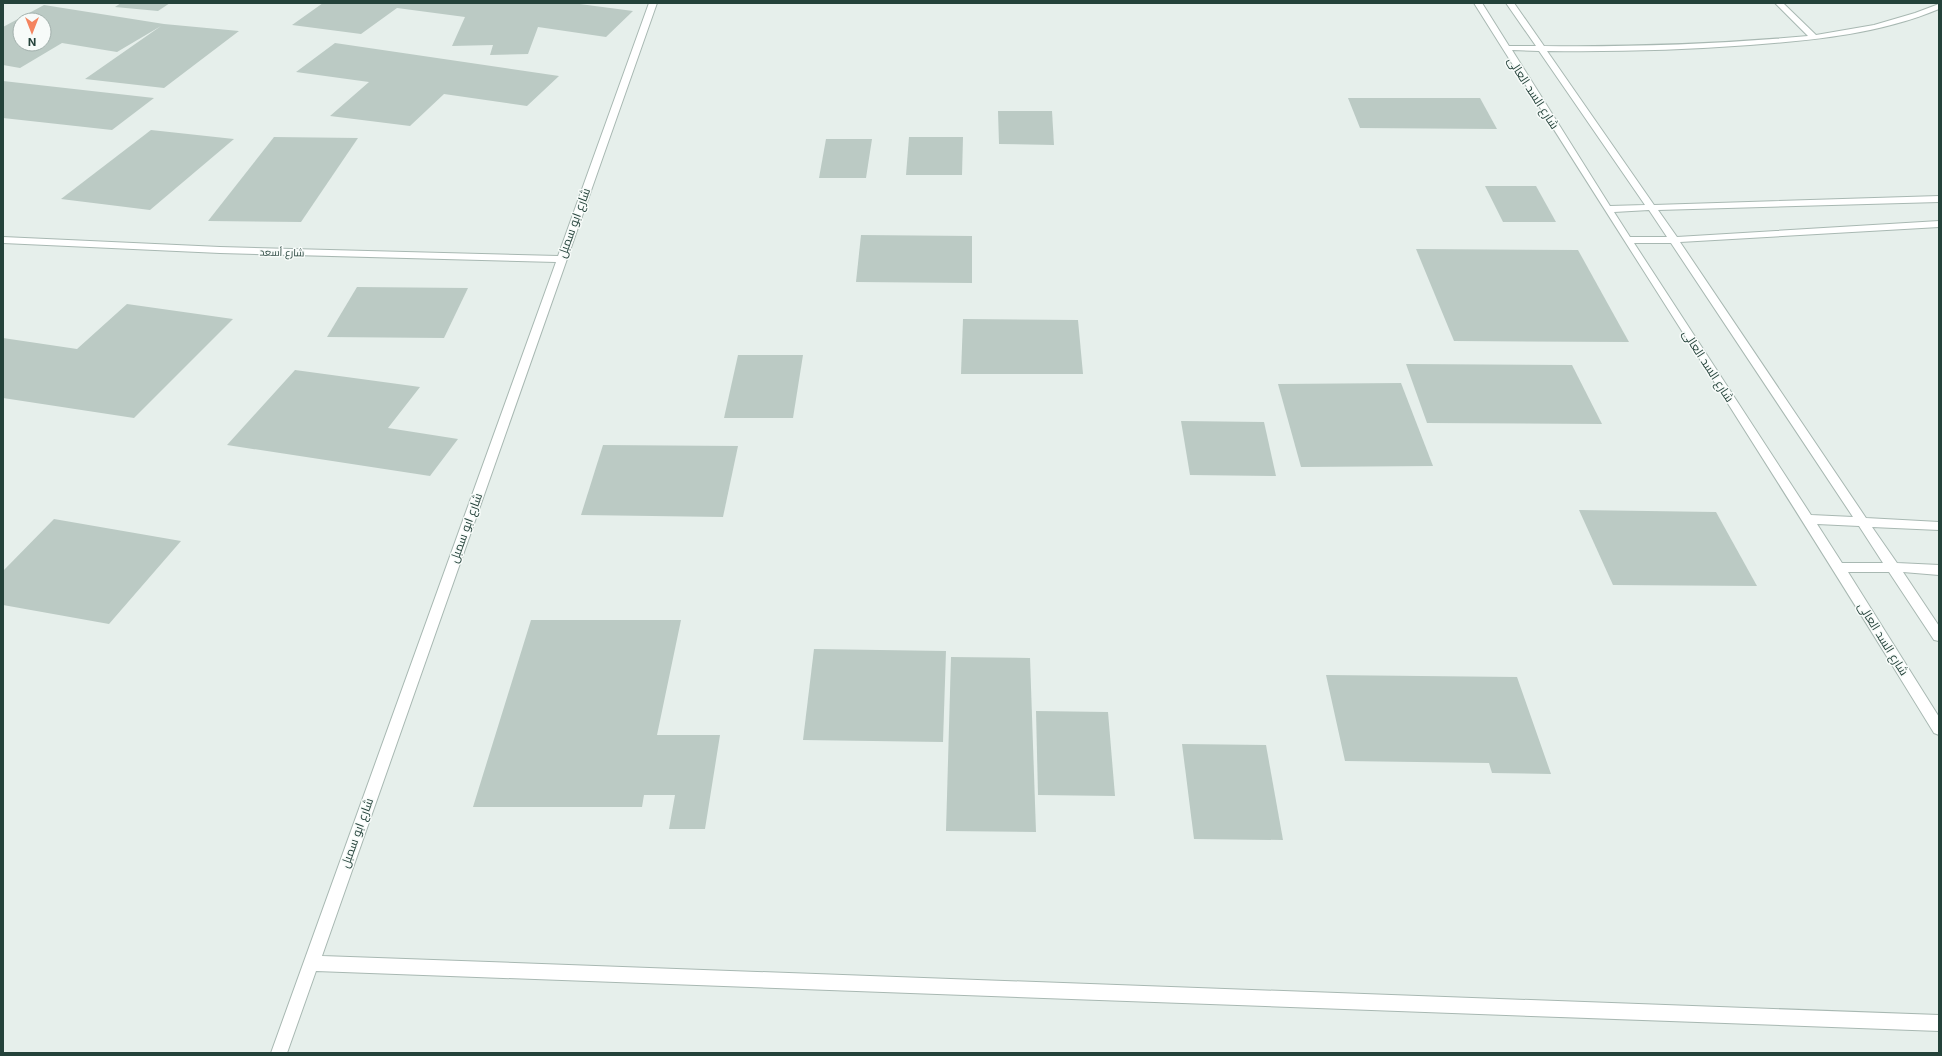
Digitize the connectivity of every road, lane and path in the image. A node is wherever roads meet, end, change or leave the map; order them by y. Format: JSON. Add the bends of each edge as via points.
{"nodes":[{"id":1,"x":653,"y":3,"type":"edge"},
{"id":2,"x":1478,"y":3,"type":"edge"},
{"id":3,"x":1510,"y":3,"type":"edge"},
{"id":4,"x":1779,"y":3,"type":"edge"},
{"id":5,"x":1939,"y":6,"type":"edge"},
{"id":6,"x":1814,"y":38,"type":"junction"},
{"id":7,"x":1504,"y":48,"type":"junction"},
{"id":8,"x":1541,"y":49,"type":"junction"},
{"id":9,"x":1939,"y":199,"type":"edge"},
{"id":10,"x":1651,"y":208,"type":"junction"},
{"id":11,"x":1608,"y":209,"type":"junction"},
{"id":12,"x":1939,"y":224,"type":"edge"},
{"id":13,"x":3,"y":240,"type":"edge"},
{"id":14,"x":1627,"y":240,"type":"junction"},
{"id":15,"x":1674,"y":240,"type":"junction"},
{"id":16,"x":561,"y":259,"type":"junction"},
{"id":17,"x":1807,"y":519,"type":"junction"},
{"id":18,"x":1861,"y":522,"type":"junction"},
{"id":19,"x":1939,"y":526,"type":"edge"},
{"id":20,"x":1891,"y":567,"type":"junction"},
{"id":21,"x":1839,"y":568,"type":"junction"},
{"id":22,"x":1939,"y":570,"type":"edge"},
{"id":23,"x":1939,"y":636,"type":"edge"},
{"id":24,"x":1939,"y":729,"type":"edge"},
{"id":25,"x":311,"y":963,"type":"junction"},
{"id":26,"x":1939,"y":1023,"type":"edge"},
{"id":27,"x":278,"y":1053,"type":"edge"}],
"edges":[{"from":1,"to":16,"type":"street","name":"شارع ابو سمبل"},
{"from":2,"to":7,"type":"street","name":"شارع السد العالى"},
{"from":3,"to":8,"type":"street"},
{"from":4,"to":6,"type":"street"},
{"from":5,"to":6,"type":"street","via":[[1900,22]]},
{"from":6,"to":8,"type":"street","via":[[1710,46]]},
{"from":7,"to":8,"type":"street"},
{"from":7,"to":11,"type":"street","name":"شارع السد العالى"},
{"from":8,"to":10,"type":"street"},
{"from":9,"to":10,"type":"street"},
{"from":10,"to":11,"type":"street"},
{"from":10,"to":15,"type":"street"},
{"from":11,"to":14,"type":"street","name":"شارع السد العالى"},
{"from":12,"to":15,"type":"street"},
{"from":13,"to":16,"type":"street","name":"شارع أسعد","via":[[220,250]]},
{"from":14,"to":15,"type":"street"},
{"from":14,"to":17,"type":"street","name":"شارع السد العالى"},
{"from":15,"to":18,"type":"street"},
{"from":16,"to":25,"type":"street","name":"شارع ابو سمبل"},
{"from":17,"to":18,"type":"street"},
{"from":17,"to":21,"type":"street","name":"شارع السد العالى"},
{"from":18,"to":19,"type":"street"},
{"from":18,"to":20,"type":"street"},
{"from":20,"to":21,"type":"street"},
{"from":20,"to":22,"type":"street"},
{"from":20,"to":23,"type":"street"},
{"from":21,"to":24,"type":"street","name":"شارع السد العالى"},
{"from":25,"to":26,"type":"street"},
{"from":25,"to":27,"type":"street","name":"شارع ابو سمبل"}]}
